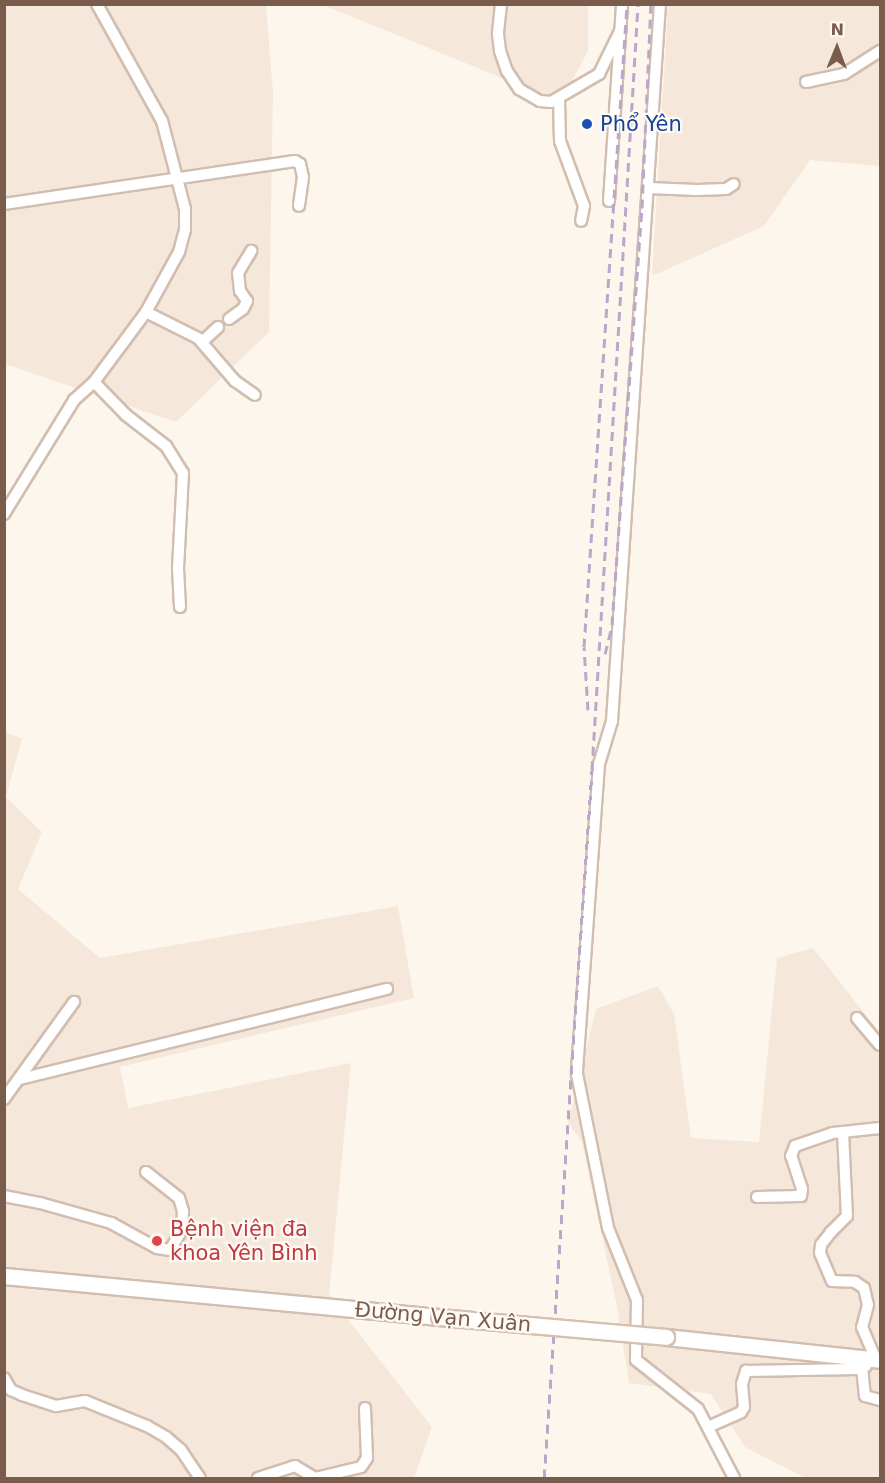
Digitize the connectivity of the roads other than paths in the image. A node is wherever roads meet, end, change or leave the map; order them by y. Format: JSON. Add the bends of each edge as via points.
{"nodes":[{"id":1,"x":97,"y":4,"type":"edge"},
{"id":2,"x":501,"y":4,"type":"edge"},
{"id":3,"x":622,"y":4,"type":"edge"},
{"id":4,"x":660,"y":4,"type":"edge"},
{"id":5,"x":621,"y":29,"type":"junction"},
{"id":6,"x":880,"y":51,"type":"edge"},
{"id":7,"x":807,"y":82,"type":"dead end"},
{"id":8,"x":559,"y":98,"type":"junction"},
{"id":9,"x":179,"y":179,"type":"junction"},
{"id":10,"x":734,"y":183,"type":"dead end"},
{"id":11,"x":649,"y":188,"type":"junction"},
{"id":12,"x":609,"y":201,"type":"dead end"},
{"id":13,"x":4,"y":204,"type":"edge"},
{"id":14,"x":299,"y":206,"type":"dead end"},
{"id":15,"x":581,"y":221,"type":"dead end"},
{"id":16,"x":251,"y":251,"type":"dead end"},
{"id":17,"x":146,"y":312,"type":"junction"},
{"id":18,"x":230,"y":319,"type":"dead end"},
{"id":19,"x":218,"y":327,"type":"dead end"},
{"id":20,"x":202,"y":342,"type":"junction"},
{"id":21,"x":94,"y":382,"type":"junction"},
{"id":22,"x":255,"y":395,"type":"dead end"},
{"id":23,"x":4,"y":514,"type":"edge"},
{"id":24,"x":180,"y":607,"type":"dead end"},
{"id":25,"x":387,"y":989,"type":"dead end"},
{"id":26,"x":74,"y":1002,"type":"dead end"},
{"id":27,"x":857,"y":1018,"type":"dead end"},
{"id":28,"x":880,"y":1045,"type":"edge"},
{"id":29,"x":20,"y":1079,"type":"junction"},
{"id":30,"x":4,"y":1099,"type":"edge"},
{"id":31,"x":880,"y":1128,"type":"edge"},
{"id":32,"x":843,"y":1132,"type":"junction"},
{"id":33,"x":146,"y":1172,"type":"dead end"},
{"id":34,"x":4,"y":1197,"type":"edge"},
{"id":35,"x":757,"y":1197,"type":"dead end"},
{"id":36,"x":4,"y":1276,"type":"edge"},
{"id":37,"x":871,"y":1362,"type":"edge"},
{"id":38,"x":4,"y":1378,"type":"edge"},
{"id":39,"x":880,"y":1400,"type":"edge"},
{"id":40,"x":365,"y":1408,"type":"dead end"},
{"id":41,"x":708,"y":1427,"type":"junction"},
{"id":42,"x":200,"y":1479,"type":"edge"},
{"id":43,"x":258,"y":1479,"type":"edge"},
{"id":44,"x":735,"y":1479,"type":"edge"}],
"edges":[{"from":1,"to":9,"type":"street","via":[[162,121]]},
{"from":2,"to":8,"type":"street","via":[[498,34],[507,71],[519,89],[540,101]]},
{"from":3,"to":5,"type":"street"},
{"from":4,"to":11,"type":"street"},
{"from":5,"to":8,"type":"street","via":[[599,74]]},
{"from":5,"to":12,"type":"street"},
{"from":6,"to":7,"type":"street","via":[[843,74]]},
{"from":8,"to":15,"type":"street","via":[[560,141],[584,206]]},
{"from":9,"to":13,"type":"street"},
{"from":9,"to":14,"type":"street","via":[[295,161],[300,164],[303,177]]},
{"from":9,"to":17,"type":"street","via":[[185,230],[179,252]]},
{"from":10,"to":11,"type":"street","via":[[726,189]]},
{"from":11,"to":41,"type":"street","via":[[612,721],[599,764],[577,1074],[608,1228],[637,1300],[636,1360],[691,1401]]},
{"from":16,"to":18,"type":"street","via":[[238,273],[237,284],[246,304]]},
{"from":17,"to":20,"type":"street"},
{"from":17,"to":21,"type":"street"},
{"from":19,"to":20,"type":"street"},
{"from":20,"to":22,"type":"street","via":[[235,381]]},
{"from":21,"to":23,"type":"street","via":[[74,400],[58,423]]},
{"from":21,"to":24,"type":"street","via":[[126,415],[166,446],[183,473]]},
{"from":25,"to":29,"type":"street"},
{"from":26,"to":29,"type":"street"},
{"from":27,"to":28,"type":"street"},
{"from":29,"to":30,"type":"street"},
{"from":31,"to":32,"type":"street"},
{"from":32,"to":35,"type":"street","via":[[792,1150],[801,1196]]},
{"from":32,"to":37,"type":"street","via":[[847,1216],[821,1245],[820,1253],[832,1281],[855,1282],[864,1288],[868,1305],[862,1327]]},
{"from":33,"to":34,"type":"street","via":[[179,1198],[183,1211],[182,1230],[170,1250],[157,1248],[111,1222]]},
{"from":36,"to":37,"type":"main road","name":"Đường Vạn Xuân","bridge":true,"via":[[666,1337]]},
{"from":37,"to":39,"type":"street","via":[[865,1395]]},
{"from":37,"to":41,"type":"street","via":[[803,1372],[746,1371],[741,1412]]},
{"from":38,"to":42,"type":"street","via":[[11,1390],[22,1395],[56,1406],[85,1401],[147,1426],[181,1450]]},
{"from":40,"to":43,"type":"street","via":[[367,1458],[361,1467],[315,1478],[300,1467],[285,1467]]},
{"from":41,"to":44,"type":"street"}]}
